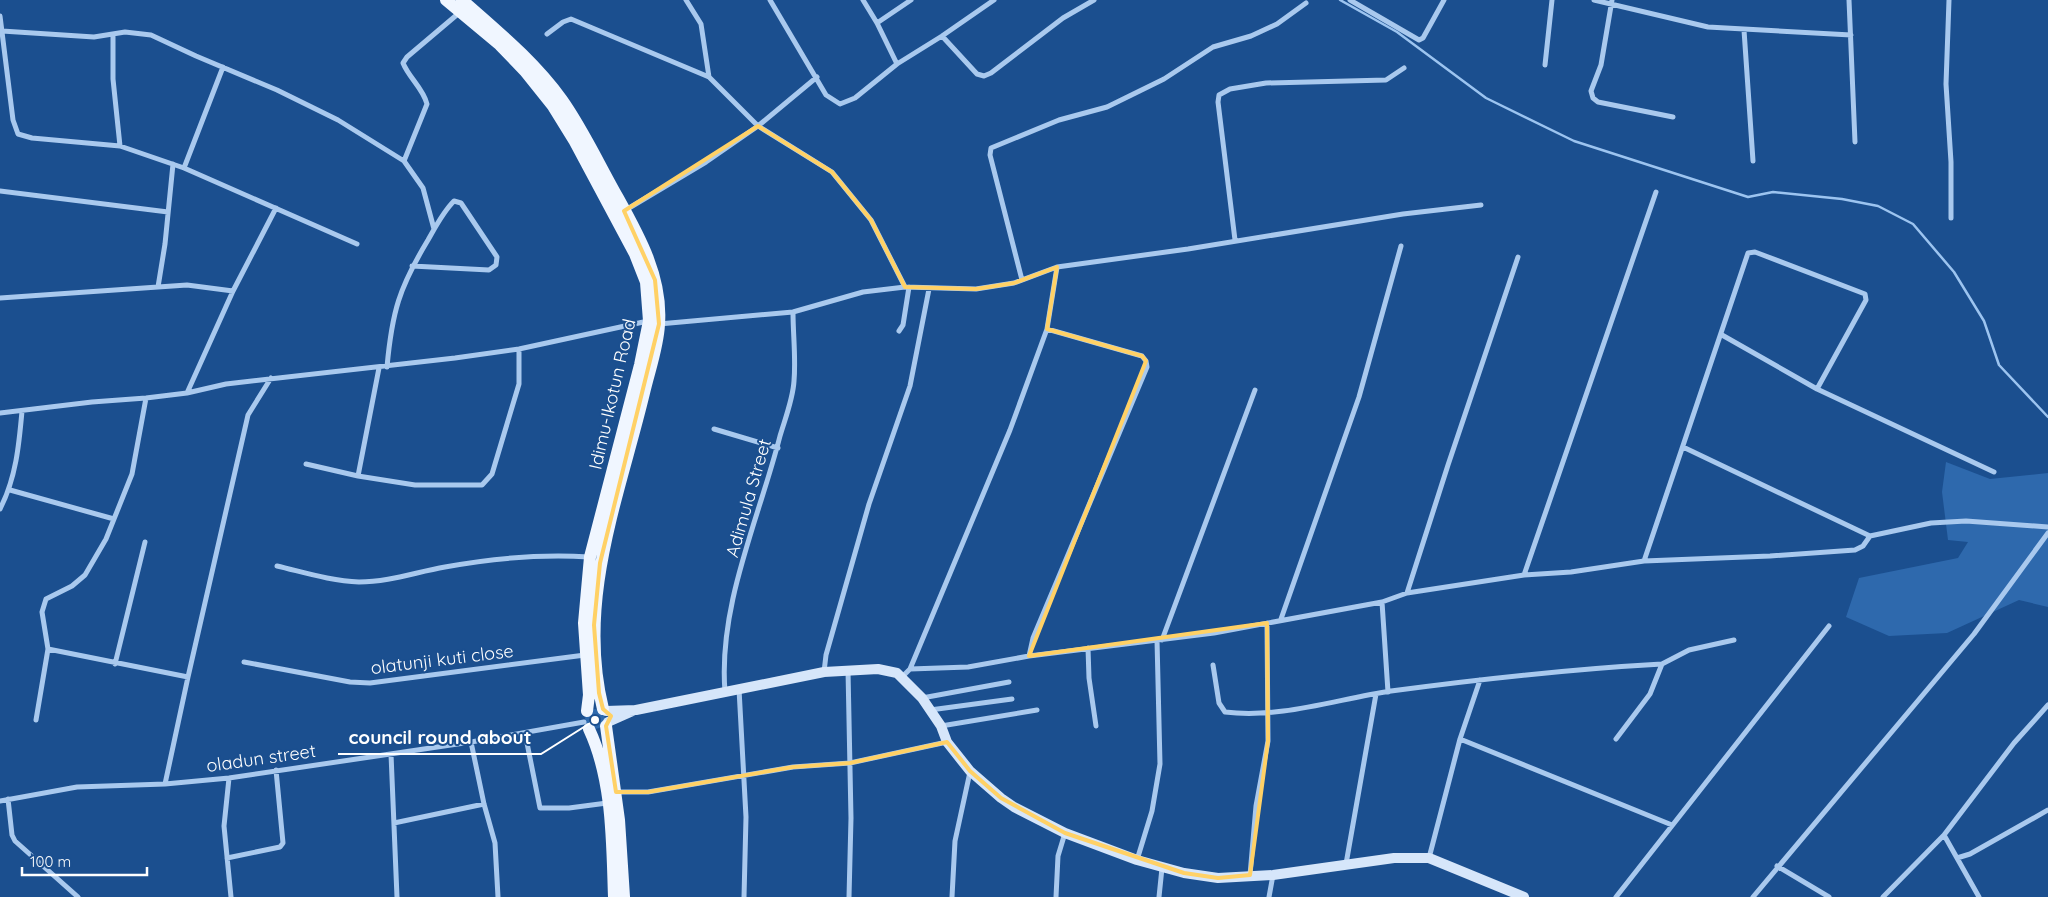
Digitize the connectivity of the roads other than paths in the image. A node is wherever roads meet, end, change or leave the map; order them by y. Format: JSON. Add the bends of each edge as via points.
{"nodes":[{"id":1,"x":446,"y":0,"type":"edge"},
{"id":2,"x":686,"y":0,"type":"edge"},
{"id":3,"x":770,"y":0,"type":"edge"},
{"id":4,"x":863,"y":0,"type":"edge"},
{"id":5,"x":912,"y":0,"type":"edge"},
{"id":6,"x":994,"y":0,"type":"edge"},
{"id":7,"x":1094,"y":0,"type":"edge"},
{"id":8,"x":1350,"y":0,"type":"edge"},
{"id":9,"x":1444,"y":0,"type":"edge"},
{"id":10,"x":1552,"y":0,"type":"edge"},
{"id":11,"x":1594,"y":0,"type":"edge"},
{"id":12,"x":1849,"y":0,"type":"edge"},
{"id":13,"x":1949,"y":0,"type":"edge"},
{"id":14,"x":1612,"y":1,"type":"edge"},
{"id":15,"x":1306,"y":3,"type":"dead end"},
{"id":16,"x":466,"y":4,"type":"edge"},
{"id":17,"x":0,"y":16,"type":"edge"},
{"id":18,"x":877,"y":23,"type":"junction"},
{"id":19,"x":1744,"y":30,"type":"junction"},
{"id":20,"x":2,"y":32,"type":"junction"},
{"id":21,"x":113,"y":34,"type":"junction"},
{"id":22,"x":547,"y":34,"type":"dead end"},
{"id":23,"x":1850,"y":35,"type":"junction"},
{"id":24,"x":942,"y":36,"type":"junction"},
{"id":25,"x":3,"y":52,"type":"edge"},
{"id":26,"x":897,"y":64,"type":"junction"},
{"id":27,"x":1545,"y":65,"type":"dead end"},
{"id":28,"x":223,"y":68,"type":"junction"},
{"id":29,"x":1404,"y":68,"type":"dead end"},
{"id":30,"x":709,"y":77,"type":"junction"},
{"id":31,"x":817,"y":77,"type":"junction"},
{"id":32,"x":1674,"y":117,"type":"dead end"},
{"id":33,"x":758,"y":126,"type":"junction"},
{"id":34,"x":1855,"y":142,"type":"dead end"},
{"id":35,"x":120,"y":146,"type":"junction"},
{"id":36,"x":404,"y":161,"type":"junction"},
{"id":37,"x":1753,"y":161,"type":"dead end"},
{"id":38,"x":173,"y":164,"type":"junction"},
{"id":39,"x":184,"y":168,"type":"junction"},
{"id":40,"x":0,"y":191,"type":"edge"},
{"id":41,"x":1656,"y":192,"type":"dead end"},
{"id":42,"x":1481,"y":205,"type":"dead end"},
{"id":43,"x":276,"y":208,"type":"junction"},
{"id":44,"x":624,"y":211,"type":"junction"},
{"id":45,"x":168,"y":212,"type":"junction"},
{"id":46,"x":1951,"y":218,"type":"dead end"},
{"id":47,"x":434,"y":229,"type":"junction"},
{"id":48,"x":1235,"y":240,"type":"junction"},
{"id":49,"x":357,"y":244,"type":"dead end"},
{"id":50,"x":1401,"y":246,"type":"dead end"},
{"id":51,"x":1518,"y":257,"type":"dead end"},
{"id":52,"x":412,"y":266,"type":"junction"},
{"id":53,"x":1057,"y":267,"type":"junction"},
{"id":54,"x":1022,"y":280,"type":"junction"},
{"id":55,"x":158,"y":287,"type":"junction"},
{"id":56,"x":907,"y":287,"type":"junction"},
{"id":57,"x":929,"y":289,"type":"junction"},
{"id":58,"x":233,"y":291,"type":"junction"},
{"id":59,"x":0,"y":298,"type":"edge"},
{"id":60,"x":793,"y":312,"type":"junction"},
{"id":61,"x":654,"y":322,"type":"junction"},
{"id":62,"x":1047,"y":330,"type":"junction"},
{"id":63,"x":899,"y":331,"type":"dead end"},
{"id":64,"x":1722,"y":335,"type":"junction"},
{"id":65,"x":519,"y":349,"type":"junction"},
{"id":66,"x":387,"y":367,"type":"junction"},
{"id":67,"x":379,"y":368,"type":"junction"},
{"id":68,"x":271,"y":378,"type":"junction"},
{"id":69,"x":1817,"y":389,"type":"junction"},
{"id":70,"x":1255,"y":390,"type":"dead end"},
{"id":71,"x":187,"y":393,"type":"junction"},
{"id":72,"x":146,"y":398,"type":"junction"},
{"id":73,"x":22,"y":411,"type":"junction"},
{"id":74,"x":0,"y":413,"type":"edge"},
{"id":75,"x":714,"y":429,"type":"dead end"},
{"id":76,"x":1683,"y":447,"type":"junction"},
{"id":77,"x":778,"y":448,"type":"junction"},
{"id":78,"x":306,"y":464,"type":"dead end"},
{"id":79,"x":1994,"y":472,"type":"dead end"},
{"id":80,"x":358,"y":476,"type":"junction"},
{"id":81,"x":10,"y":490,"type":"junction"},
{"id":82,"x":0,"y":509,"type":"edge"},
{"id":83,"x":114,"y":519,"type":"junction"},
{"id":84,"x":2048,"y":527,"type":"edge"},
{"id":85,"x":2048,"y":533,"type":"edge"},
{"id":86,"x":1870,"y":536,"type":"junction"},
{"id":87,"x":145,"y":542,"type":"dead end"},
{"id":88,"x":590,"y":557,"type":"junction"},
{"id":89,"x":1644,"y":561,"type":"junction"},
{"id":90,"x":276,"y":566,"type":"dead end"},
{"id":91,"x":1524,"y":575,"type":"junction"},
{"id":92,"x":1407,"y":593,"type":"junction"},
{"id":93,"x":1382,"y":602,"type":"junction"},
{"id":94,"x":1281,"y":619,"type":"junction"},
{"id":95,"x":1267,"y":623,"type":"junction"},
{"id":96,"x":1829,"y":626,"type":"dead end"},
{"id":97,"x":1159,"y":640,"type":"junction"},
{"id":98,"x":1734,"y":640,"type":"dead end"},
{"id":99,"x":1088,"y":648,"type":"junction"},
{"id":100,"x":48,"y":649,"type":"junction"},
{"id":101,"x":585,"y":654,"type":"junction"},
{"id":102,"x":1029,"y":656,"type":"junction"},
{"id":103,"x":244,"y":662,"type":"dead end"},
{"id":104,"x":115,"y":664,"type":"junction"},
{"id":105,"x":1662,"y":664,"type":"junction"},
{"id":106,"x":1213,"y":665,"type":"dead end"},
{"id":107,"x":848,"y":669,"type":"junction"},
{"id":108,"x":910,"y":669,"type":"junction"},
{"id":109,"x":824,"y":672,"type":"junction"},
{"id":110,"x":188,"y":677,"type":"junction"},
{"id":111,"x":902,"y":677,"type":"junction"},
{"id":112,"x":1480,"y":680,"type":"junction"},
{"id":113,"x":1009,"y":682,"type":"dead end"},
{"id":114,"x":739,"y":689,"type":"junction"},
{"id":115,"x":725,"y":692,"type":"junction"},
{"id":116,"x":1388,"y":692,"type":"junction"},
{"id":117,"x":1376,"y":694,"type":"junction"},
{"id":118,"x":922,"y":698,"type":"junction"},
{"id":119,"x":1012,"y":699,"type":"dead end"},
{"id":120,"x":2048,"y":705,"type":"edge"},
{"id":121,"x":930,"y":710,"type":"junction"},
{"id":122,"x":1037,"y":710,"type":"dead end"},
{"id":123,"x":1268,"y":712,"type":"junction"},
{"id":124,"x":606,"y":717,"type":"junction"},
{"id":125,"x":36,"y":720,"type":"dead end"},
{"id":126,"x":587,"y":721,"type":"junction"},
{"id":127,"x":941,"y":726,"type":"junction"},
{"id":128,"x":1096,"y":726,"type":"dead end"},
{"id":129,"x":525,"y":733,"type":"junction"},
{"id":130,"x":1460,"y":739,"type":"junction"},
{"id":131,"x":1616,"y":739,"type":"dead end"},
{"id":132,"x":471,"y":742,"type":"junction"},
{"id":133,"x":947,"y":742,"type":"junction"},
{"id":134,"x":391,"y":754,"type":"junction"},
{"id":135,"x":850,"y":763,"type":"junction"},
{"id":136,"x":276,"y":770,"type":"junction"},
{"id":137,"x":970,"y":771,"type":"junction"},
{"id":138,"x":743,"y":775,"type":"junction"},
{"id":139,"x":229,"y":778,"type":"junction"},
{"id":140,"x":165,"y":784,"type":"junction"},
{"id":141,"x":616,"y":792,"type":"junction"},
{"id":142,"x":8,"y":800,"type":"junction"},
{"id":143,"x":0,"y":801,"type":"edge"},
{"id":144,"x":608,"y":802,"type":"junction"},
{"id":145,"x":484,"y":804,"type":"junction"},
{"id":146,"x":2048,"y":810,"type":"edge"},
{"id":147,"x":394,"y":823,"type":"junction"},
{"id":148,"x":1672,"y":825,"type":"junction"},
{"id":149,"x":1065,"y":833,"type":"junction"},
{"id":150,"x":1944,"y":835,"type":"junction"},
{"id":151,"x":1970,"y":854,"type":"junction"},
{"id":152,"x":227,"y":858,"type":"junction"},
{"id":153,"x":1429,"y":858,"type":"junction"},
{"id":154,"x":1957,"y":858,"type":"junction"},
{"id":155,"x":1137,"y":860,"type":"junction"},
{"id":156,"x":1346,"y":864,"type":"junction"},
{"id":157,"x":1777,"y":866,"type":"junction"},
{"id":158,"x":1962,"y":867,"type":"junction"},
{"id":159,"x":1162,"y":868,"type":"junction"},
{"id":160,"x":1250,"y":874,"type":"junction"},
{"id":161,"x":1273,"y":874,"type":"junction"},
{"id":162,"x":78,"y":897,"type":"edge"},
{"id":163,"x":231,"y":897,"type":"edge"},
{"id":164,"x":397,"y":897,"type":"edge"},
{"id":165,"x":498,"y":897,"type":"edge"},
{"id":166,"x":614,"y":897,"type":"edge"},
{"id":167,"x":624,"y":897,"type":"edge"},
{"id":168,"x":744,"y":897,"type":"edge"},
{"id":169,"x":849,"y":897,"type":"edge"},
{"id":170,"x":952,"y":897,"type":"edge"},
{"id":171,"x":1056,"y":897,"type":"edge"},
{"id":172,"x":1159,"y":897,"type":"edge"},
{"id":173,"x":1269,"y":897,"type":"edge"},
{"id":174,"x":1524,"y":897,"type":"edge"},
{"id":175,"x":1616,"y":897,"type":"edge"},
{"id":176,"x":1753,"y":897,"type":"edge"},
{"id":177,"x":1828,"y":897,"type":"edge"},
{"id":178,"x":1883,"y":897,"type":"edge"},
{"id":179,"x":1979,"y":897,"type":"edge"}],
"edges":[{"from":1,"to":16,"type":"main road","name":"Idimu-Ikotun Road"},
{"from":2,"to":30,"type":"street","via":[[701,24]]},
{"from":3,"to":31,"type":"street"},
{"from":4,"to":18,"type":"street"},
{"from":5,"to":18,"type":"street"},
{"from":6,"to":24,"type":"street"},
{"from":7,"to":24,"type":"street","via":[[1063,18],[984,76],[977,74]]},
{"from":8,"to":9,"type":"street","via":[[1418,40],[1423,38]]},
{"from":10,"to":27,"type":"street"},
{"from":11,"to":14,"type":"street"},
{"from":12,"to":23,"type":"street"},
{"from":13,"to":46,"type":"street","via":[[1946,84]]},
{"from":14,"to":19,"type":"street","via":[[1708,27]]},
{"from":14,"to":32,"type":"street","via":[[1601,65],[1591,91],[1593,98],[1598,102]]},
{"from":15,"to":54,"type":"street","via":[[1277,24],[1213,47],[1164,79],[1106,107],[1059,120],[991,148],[990,155]]},
{"from":16,"to":36,"type":"street","via":[[403,63],[425,95],[427,104]]},
{"from":16,"to":44,"type":"main road","name":"Idimu-Ikotun Road","via":[[521,52],[562,99]]},
{"from":16,"to":61,"type":"main road","name":"Idimu-Ikotun Road","via":[[553,106],[574,140],[635,254],[646,282]]},
{"from":17,"to":20,"type":"street"},
{"from":18,"to":26,"type":"street"},
{"from":19,"to":23,"type":"street"},
{"from":19,"to":37,"type":"street"},
{"from":20,"to":21,"type":"street","via":[[94,37]]},
{"from":20,"to":25,"type":"street"},
{"from":21,"to":28,"type":"street","via":[[151,35]]},
{"from":21,"to":35,"type":"street","via":[[113,79]]},
{"from":22,"to":30,"type":"street","via":[[563,22],[572,20]]},
{"from":23,"to":34,"type":"street"},
{"from":24,"to":26,"type":"street"},
{"from":25,"to":35,"type":"street","via":[[18,134]]},
{"from":26,"to":31,"type":"street","via":[[855,98],[840,104],[826,95]]},
{"from":28,"to":36,"type":"street","via":[[338,120]]},
{"from":28,"to":39,"type":"street"},
{"from":29,"to":48,"type":"street","via":[[1386,80],[1266,82],[1230,88],[1219,95]]},
{"from":30,"to":33,"type":"street"},
{"from":31,"to":33,"type":"street"},
{"from":33,"to":44,"type":"street","via":[[706,162]]},
{"from":33,"to":56,"type":"street","via":[[832,172],[871,220]]},
{"from":35,"to":38,"type":"street"},
{"from":36,"to":47,"type":"street","via":[[423,188]]},
{"from":38,"to":39,"type":"street"},
{"from":38,"to":45,"type":"street"},
{"from":39,"to":43,"type":"street"},
{"from":40,"to":45,"type":"street"},
{"from":41,"to":91,"type":"street"},
{"from":42,"to":48,"type":"street"},
{"from":43,"to":49,"type":"street"},
{"from":43,"to":58,"type":"street"},
{"from":44,"to":61,"type":"main road","name":"Idimu-Ikotun Road","via":[[644,249],[655,280]]},
{"from":45,"to":55,"type":"street"},
{"from":47,"to":52,"type":"street"},
{"from":47,"to":52,"type":"street","via":[[454,201],[461,203],[497,257],[496,265],[490,270]]},
{"from":48,"to":53,"type":"street"},
{"from":50,"to":94,"type":"street","via":[[1359,398]]},
{"from":51,"to":92,"type":"street"},
{"from":52,"to":66,"type":"street","via":[[396,304]]},
{"from":53,"to":54,"type":"street"},
{"from":53,"to":62,"type":"street"},
{"from":54,"to":57,"type":"street","via":[[976,289]]},
{"from":55,"to":58,"type":"street","via":[[187,285]]},
{"from":55,"to":59,"type":"street"},
{"from":56,"to":57,"type":"street"},
{"from":56,"to":60,"type":"street","via":[[864,292]]},
{"from":56,"to":63,"type":"street"},
{"from":57,"to":109,"type":"street","via":[[910,386],[869,504]]},
{"from":58,"to":71,"type":"street"},
{"from":60,"to":61,"type":"street"},
{"from":60,"to":77,"type":"street","name":"Adimula Street","via":[[794,382]]},
{"from":61,"to":65,"type":"street"},
{"from":61,"to":88,"type":"main road","name":"Idimu-Ikotun Road"},
{"from":61,"to":124,"type":"main road","name":"Idimu-Ikotun Road","via":[[634,435],[600,563],[594,625],[599,693]]},
{"from":62,"to":102,"type":"street","via":[[1142,356],[1147,367],[1086,508],[1033,638]]},
{"from":62,"to":108,"type":"street","via":[[1010,430]]},
{"from":64,"to":69,"type":"street"},
{"from":64,"to":69,"type":"street","via":[[1748,253],[1755,252],[1865,294],[1866,300]]},
{"from":64,"to":76,"type":"street"},
{"from":65,"to":66,"type":"street"},
{"from":65,"to":80,"type":"street","via":[[519,384],[488,480],[482,485],[415,485]]},
{"from":66,"to":67,"type":"street"},
{"from":67,"to":68,"type":"street"},
{"from":67,"to":80,"type":"street"},
{"from":68,"to":71,"type":"street"},
{"from":68,"to":110,"type":"street","via":[[248,415]]},
{"from":69,"to":79,"type":"street"},
{"from":70,"to":97,"type":"street"},
{"from":71,"to":72,"type":"street"},
{"from":72,"to":73,"type":"street"},
{"from":72,"to":83,"type":"street","via":[[132,474]]},
{"from":73,"to":74,"type":"street"},
{"from":73,"to":81,"type":"street"},
{"from":75,"to":77,"type":"street"},
{"from":76,"to":86,"type":"street"},
{"from":76,"to":89,"type":"street"},
{"from":77,"to":115,"type":"street","name":"Adimula Street","via":[[741,568],[727,633],[723,665]]},
{"from":78,"to":80,"type":"street"},
{"from":81,"to":82,"type":"street"},
{"from":81,"to":83,"type":"street"},
{"from":83,"to":100,"type":"street","via":[[85,575],[72,586],[46,599],[42,605]]},
{"from":84,"to":86,"type":"street","via":[[1966,520],[1931,523]]},
{"from":85,"to":157,"type":"street","via":[[1974,634]]},
{"from":86,"to":89,"type":"street","via":[[1863,546],[1855,550]]},
{"from":87,"to":104,"type":"street"},
{"from":88,"to":90,"type":"street","via":[[508,557],[394,579],[358,582]]},
{"from":88,"to":101,"type":"main road","name":"Idimu-Ikotun Road","via":[[585,600]]},
{"from":89,"to":91,"type":"street"},
{"from":91,"to":92,"type":"street"},
{"from":92,"to":93,"type":"street"},
{"from":93,"to":94,"type":"street"},
{"from":93,"to":116,"type":"street"},
{"from":94,"to":95,"type":"street"},
{"from":95,"to":97,"type":"street"},
{"from":95,"to":123,"type":"street"},
{"from":96,"to":148,"type":"street"},
{"from":97,"to":99,"type":"street"},
{"from":97,"to":155,"type":"street","via":[[1160,764],[1152,811]]},
{"from":98,"to":105,"type":"street","via":[[1689,650]]},
{"from":99,"to":102,"type":"street"},
{"from":99,"to":128,"type":"street"},
{"from":100,"to":104,"type":"street"},
{"from":100,"to":125,"type":"street"},
{"from":101,"to":103,"type":"street","name":"olatunji kuti close","via":[[370,683]]},
{"from":101,"to":126,"type":"main road","name":"Idimu-Ikotun Road","via":[[589,695]]},
{"from":102,"to":108,"type":"street","via":[[968,667]]},
{"from":104,"to":110,"type":"street"},
{"from":105,"to":112,"type":"street"},
{"from":105,"to":131,"type":"street","via":[[1650,694]]},
{"from":106,"to":123,"type":"street","via":[[1219,703],[1226,712]]},
{"from":107,"to":109,"type":"street"},
{"from":107,"to":111,"type":"street","via":[[889,670]]},
{"from":107,"to":135,"type":"street"},
{"from":108,"to":111,"type":"street"},
{"from":109,"to":114,"type":"street"},
{"from":110,"to":140,"type":"street"},
{"from":111,"to":118,"type":"street"},
{"from":112,"to":116,"type":"street"},
{"from":112,"to":130,"type":"street"},
{"from":113,"to":118,"type":"street"},
{"from":114,"to":115,"type":"street"},
{"from":114,"to":138,"type":"street"},
{"from":115,"to":124,"type":"street"},
{"from":116,"to":117,"type":"street"},
{"from":117,"to":123,"type":"street"},
{"from":117,"to":156,"type":"street"},
{"from":118,"to":121,"type":"street"},
{"from":119,"to":121,"type":"street"},
{"from":120,"to":150,"type":"street","via":[[2014,742]]},
{"from":121,"to":127,"type":"street"},
{"from":122,"to":127,"type":"street"},
{"from":123,"to":160,"type":"street","via":[[1268,741],[1256,806]]},
{"from":124,"to":126,"type":"main road","via":[[600,731]]},
{"from":124,"to":126,"type":"main road","via":[[597,706]]},
{"from":124,"to":141,"type":"main road","name":"Idimu-Ikotun Road"},
{"from":126,"to":129,"type":"street","name":"oladun street"},
{"from":126,"to":144,"type":"main road","name":"Idimu-Ikotun Road"},
{"from":127,"to":133,"type":"street"},
{"from":129,"to":132,"type":"street","name":"oladun street"},
{"from":129,"to":144,"type":"street","via":[[540,808]]},
{"from":130,"to":148,"type":"street"},
{"from":130,"to":153,"type":"street"},
{"from":132,"to":134,"type":"street","name":"oladun street"},
{"from":132,"to":145,"type":"street"},
{"from":133,"to":135,"type":"street"},
{"from":133,"to":137,"type":"street"},
{"from":134,"to":136,"type":"street","name":"oladun street"},
{"from":134,"to":147,"type":"street"},
{"from":135,"to":138,"type":"street"},
{"from":135,"to":169,"type":"street"},
{"from":136,"to":139,"type":"street","name":"oladun street"},
{"from":136,"to":152,"type":"street","via":[[283,843],[280,847]]},
{"from":137,"to":149,"type":"street","via":[[1014,807]]},
{"from":137,"to":170,"type":"street","via":[[955,841]]},
{"from":138,"to":141,"type":"street","via":[[648,792]]},
{"from":138,"to":168,"type":"street","via":[[747,839]]},
{"from":139,"to":140,"type":"street","name":"oladun street"},
{"from":139,"to":152,"type":"street","via":[[224,818]]},
{"from":140,"to":142,"type":"street","name":"oladun street","via":[[77,787]]},
{"from":141,"to":167,"type":"main road","name":"Idimu-Ikotun Road"},
{"from":142,"to":143,"type":"street","name":"oladun street"},
{"from":142,"to":162,"type":"street","via":[[15,841]]},
{"from":144,"to":166,"type":"main road","name":"Idimu-Ikotun Road"},
{"from":145,"to":147,"type":"street"},
{"from":145,"to":165,"type":"street","via":[[495,843]]},
{"from":146,"to":151,"type":"street"},
{"from":147,"to":164,"type":"street"},
{"from":148,"to":175,"type":"street"},
{"from":149,"to":155,"type":"street"},
{"from":149,"to":171,"type":"street","via":[[1058,856]]},
{"from":150,"to":154,"type":"street"},
{"from":150,"to":178,"type":"street"},
{"from":151,"to":154,"type":"street"},
{"from":151,"to":158,"type":"street"},
{"from":152,"to":163,"type":"street"},
{"from":153,"to":156,"type":"street","via":[[1394,858]]},
{"from":153,"to":174,"type":"street"},
{"from":154,"to":158,"type":"street"},
{"from":155,"to":159,"type":"street"},
{"from":156,"to":161,"type":"street"},
{"from":157,"to":176,"type":"street"},
{"from":157,"to":177,"type":"street"},
{"from":158,"to":179,"type":"street"},
{"from":159,"to":160,"type":"street","via":[[1218,878]]},
{"from":159,"to":172,"type":"street"},
{"from":160,"to":161,"type":"street"},
{"from":161,"to":173,"type":"street"}]}
